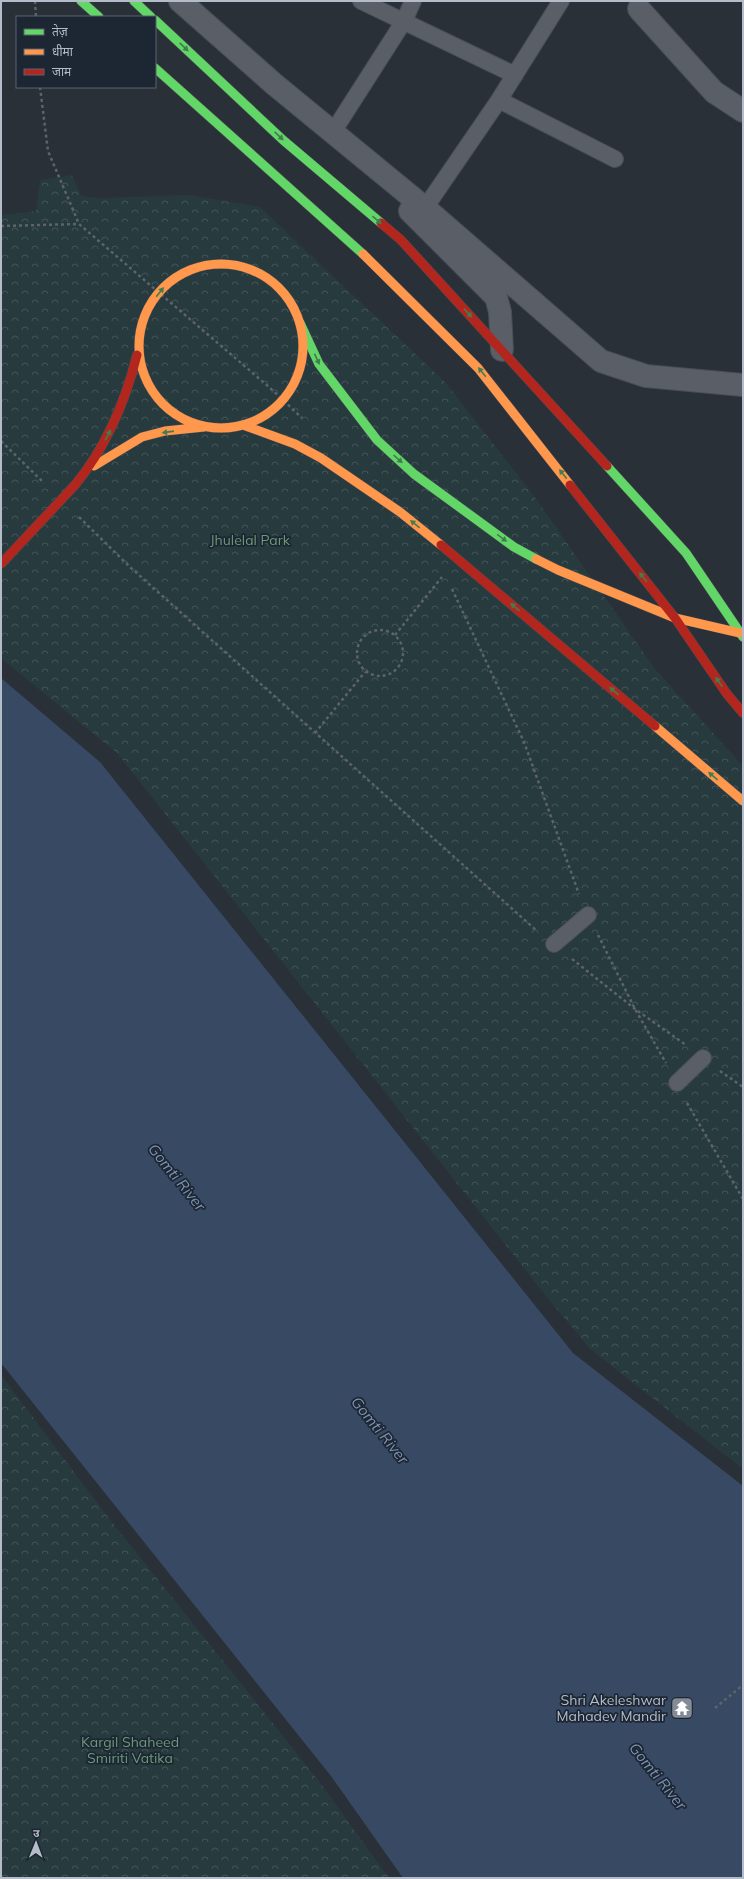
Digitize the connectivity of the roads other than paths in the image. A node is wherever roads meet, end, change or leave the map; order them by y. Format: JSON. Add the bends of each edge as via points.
{"nodes":[{"id":1,"x":82,"y":1,"type":"edge"},
{"id":2,"x":134,"y":1,"type":"edge"},
{"id":3,"x":180,"y":1,"type":"edge"},
{"id":4,"x":361,"y":1,"type":"edge"},
{"id":5,"x":413,"y":1,"type":"edge"},
{"id":6,"x":561,"y":1,"type":"edge"},
{"id":7,"x":639,"y":9,"type":"dead end"},
{"id":8,"x":98,"y":16,"type":"edge"},
{"id":9,"x":150,"y":16,"type":"edge"},
{"id":10,"x":156,"y":21,"type":"edge"},
{"id":11,"x":404,"y":21,"type":"junction"},
{"id":12,"x":156,"y":69,"type":"edge"},
{"id":13,"x":515,"y":75,"type":"junction"},
{"id":14,"x":499,"y":100,"type":"junction"},
{"id":15,"x":743,"y":112,"type":"edge"},
{"id":16,"x":336,"y":135,"type":"junction"},
{"id":17,"x":615,"y":159,"type":"dead end"},
{"id":18,"x":425,"y":208,"type":"junction"},
{"id":19,"x":300,"y":323,"type":"junction"},
{"id":20,"x":138,"y":350,"type":"junction"},
{"id":21,"x":502,"y":350,"type":"junction"},
{"id":22,"x":743,"y":386,"type":"edge"},
{"id":23,"x":243,"y":425,"type":"junction"},
{"id":24,"x":207,"y":427,"type":"junction"},
{"id":25,"x":89,"y":469,"type":"junction"},
{"id":26,"x":1,"y":564,"type":"edge"},
{"id":27,"x":674,"y":618,"type":"junction"},
{"id":28,"x":742,"y":635,"type":"edge"},
{"id":29,"x":743,"y":713,"type":"edge"},
{"id":30,"x":743,"y":801,"type":"edge"},
{"id":31,"x":588,"y":915,"type":"road end"},
{"id":32,"x":554,"y":944,"type":"road end"},
{"id":33,"x":703,"y":1058,"type":"road end"},
{"id":34,"x":677,"y":1083,"type":"road end"}],
"edges":[{"from":1,"to":8,"type":"street"},
{"from":2,"to":9,"type":"street"},
{"from":3,"to":16,"type":"street"},
{"from":4,"to":11,"type":"lane"},
{"from":5,"to":11,"type":"lane"},
{"from":6,"to":13,"type":"lane"},
{"from":7,"to":15,"type":"street","via":[[714,92]]},
{"from":10,"to":21,"type":"street","one_way":true,"via":[[284,140],[401,240]]},
{"from":11,"to":13,"type":"lane"},
{"from":11,"to":16,"type":"lane"},
{"from":27,"to":12,"type":"street","one_way":true,"via":[[478,368],[380,270]]},
{"from":13,"to":14,"type":"lane"},
{"from":14,"to":17,"type":"lane"},
{"from":14,"to":18,"type":"lane"},
{"from":16,"to":18,"type":"street"},
{"from":16,"to":21,"type":"street","via":[[496,296],[500,312]]},
{"from":18,"to":22,"type":"street","via":[[601,361],[646,376]]},
{"from":20,"to":19,"type":"street","one_way":true,"via":[[145,314],[159,292],[166,284],[199,267],[217,264],[253,270],[283,291]]},
{"from":19,"to":23,"type":"street","via":[[303,342],[297,378],[283,400],[261,418]]},
{"from":19,"to":27,"type":"street","one_way":true,"via":[[319,364],[348,403],[377,440],[414,474],[514,547],[558,570]]},
{"from":20,"to":24,"type":"street","via":[[149,385],[159,400],[189,421]]},
{"from":25,"to":20,"type":"street","one_way":true,"via":[[121,410],[131,383]]},
{"from":21,"to":28,"type":"street","via":[[686,553]]},
{"from":23,"to":24,"type":"street"},
{"from":30,"to":23,"type":"street","one_way":true,"via":[[400,512],[296,444]]},
{"from":24,"to":25,"type":"street","one_way":true,"via":[[143,437]]},
{"from":25,"to":26,"type":"street","bridge":true},
{"from":27,"to":28,"type":"street"},
{"from":29,"to":27,"type":"street","one_way":true},
{"from":31,"to":32,"type":"lane"},
{"from":33,"to":34,"type":"lane"}]}
